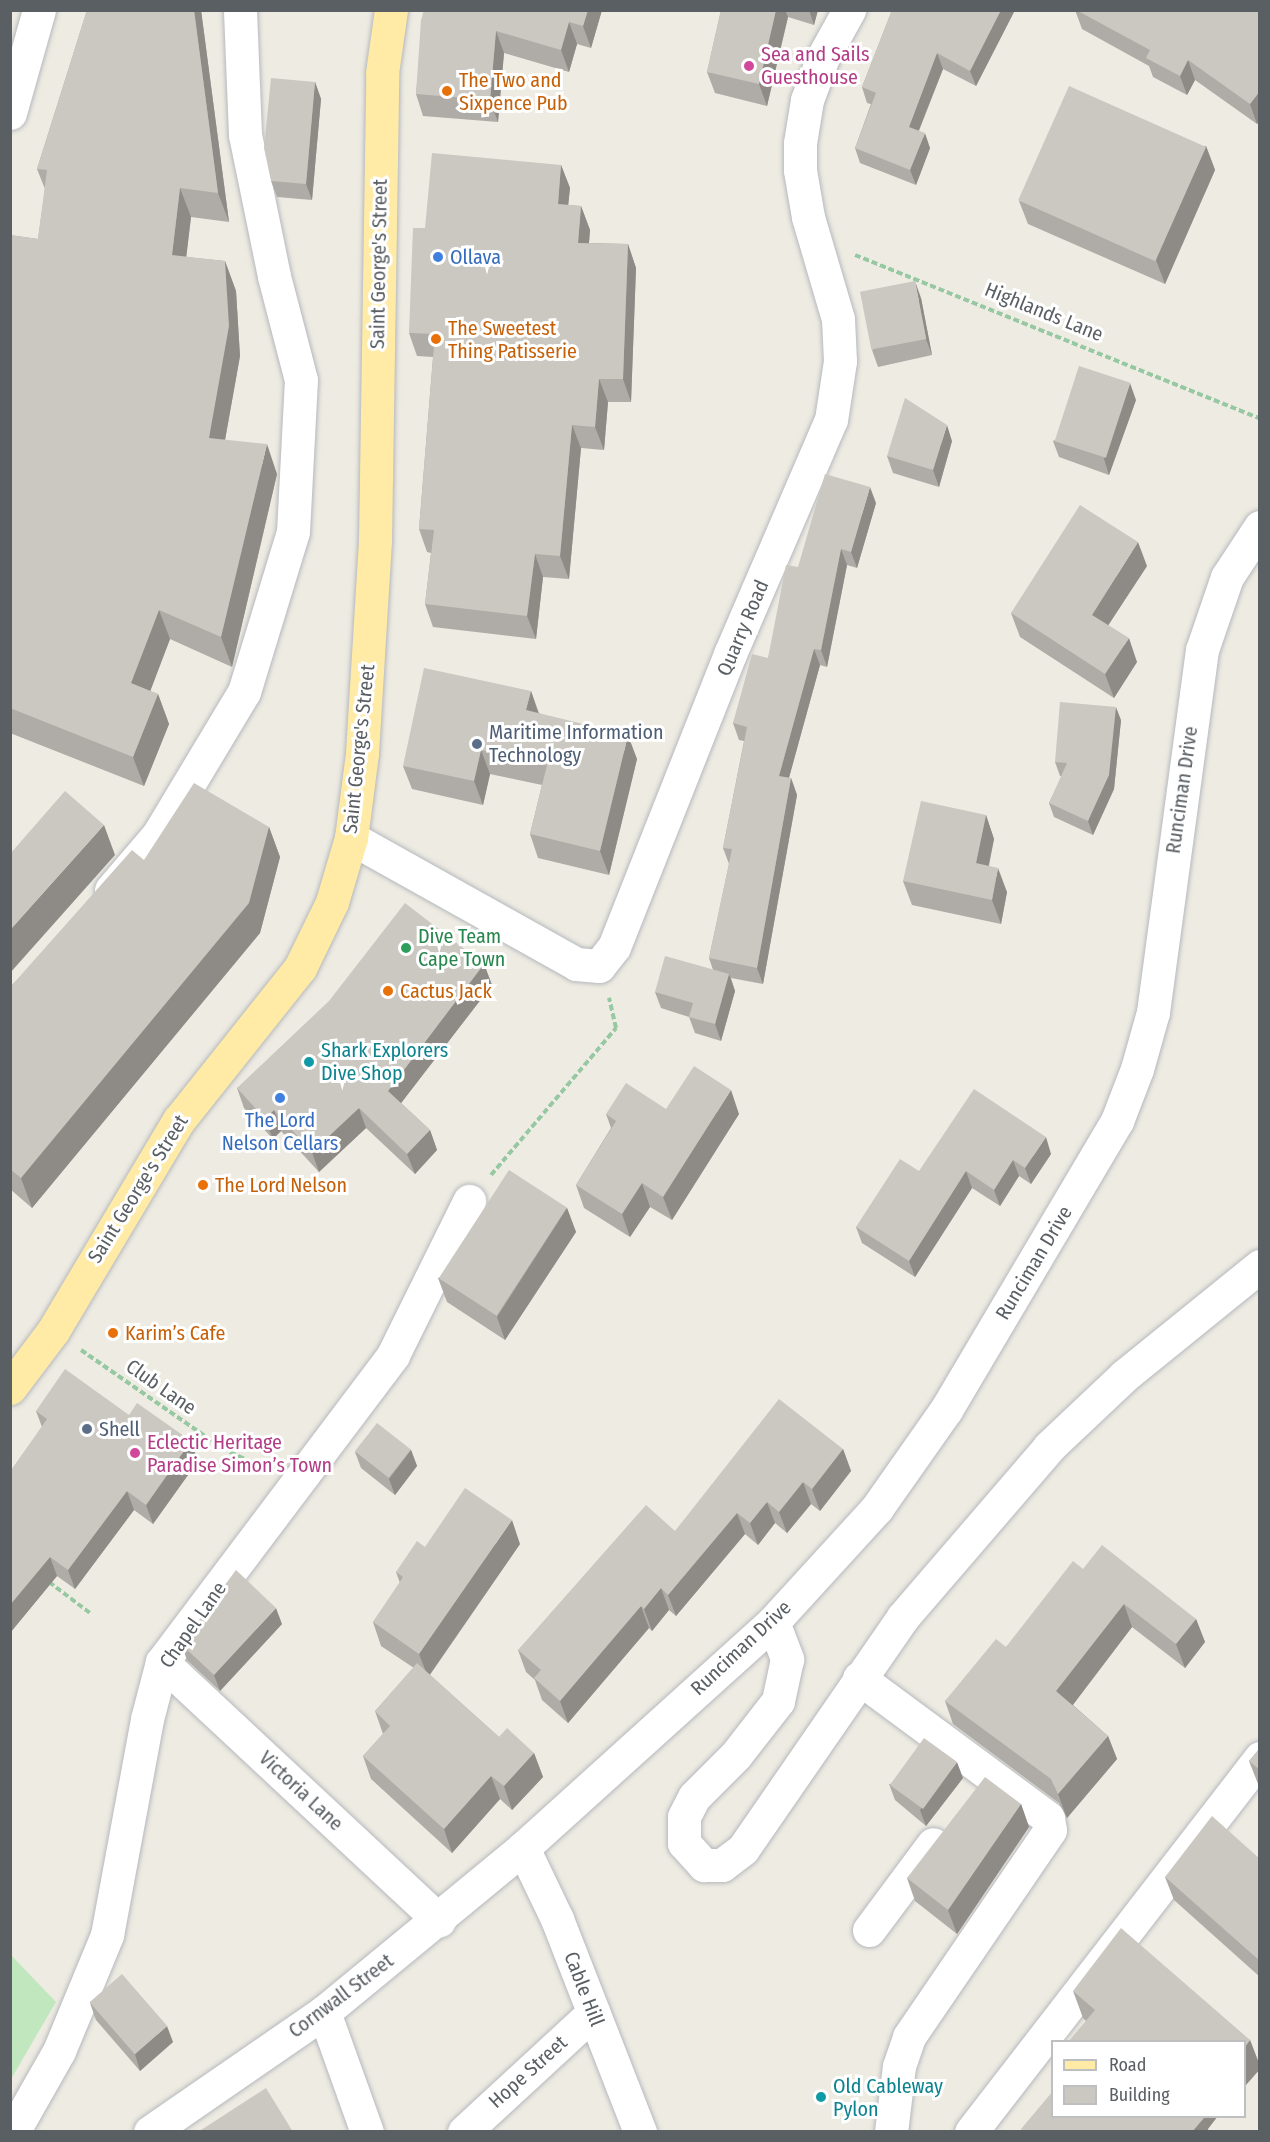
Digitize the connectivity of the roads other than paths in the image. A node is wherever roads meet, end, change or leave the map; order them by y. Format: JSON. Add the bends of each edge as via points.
{"nodes":[{"id":1,"x":39,"y":10,"type":"edge"},
{"id":2,"x":240,"y":10,"type":"edge"},
{"id":3,"x":391,"y":10,"type":"edge"},
{"id":4,"x":849,"y":10,"type":"edge"},
{"id":5,"x":10,"y":112,"type":"edge"},
{"id":6,"x":1260,"y":527,"type":"edge"},
{"id":7,"x":351,"y":838,"type":"junction"},
{"id":8,"x":90,"y":914,"type":"edge"},
{"id":9,"x":469,"y":1201,"type":"road end"},
{"id":10,"x":1260,"y":1266,"type":"edge"},
{"id":11,"x":10,"y":1388,"type":"edge"},
{"id":12,"x":773,"y":1622,"type":"junction"},
{"id":13,"x":162,"y":1662,"type":"junction"},
{"id":14,"x":859,"y":1678,"type":"junction"},
{"id":15,"x":1260,"y":1758,"type":"edge"},
{"id":16,"x":991,"y":1773,"type":"junction"},
{"id":17,"x":523,"y":1848,"type":"junction"},
{"id":18,"x":439,"y":1920,"type":"junction"},
{"id":19,"x":869,"y":1930,"type":"dead end"},
{"id":20,"x":324,"y":2012,"type":"junction"},
{"id":21,"x":593,"y":2013,"type":"junction"},
{"id":22,"x":13,"y":2132,"type":"edge"},
{"id":23,"x":150,"y":2132,"type":"edge"},
{"id":24,"x":367,"y":2132,"type":"edge"},
{"id":25,"x":464,"y":2132,"type":"edge"},
{"id":26,"x":640,"y":2132,"type":"edge"},
{"id":27,"x":891,"y":2132,"type":"edge"},
{"id":28,"x":971,"y":2132,"type":"edge"}],
"edges":[{"from":1,"to":5,"type":"street"},
{"from":2,"to":8,"type":"street","via":[[245,135],[274,276],[301,380],[293,532],[244,692],[158,835]]},
{"from":3,"to":7,"type":"main road","name":"Saint George's Street","via":[[382,73],[375,541],[362,753]]},
{"from":4,"to":7,"type":"street","name":"Quarry Road","via":[[823,57],[807,100],[800,143],[800,170],[838,319],[840,361],[831,420],[730,654],[614,947],[599,966],[587,968]]},
{"from":6,"to":12,"type":"street","name":"Runciman Drive","via":[[1227,577],[1202,650],[1153,1012],[1117,1121],[946,1410],[877,1508]]},
{"from":7,"to":11,"type":"main road","name":"Saint George's Street","via":[[332,902],[300,968],[179,1120],[53,1331]]},
{"from":9,"to":13,"type":"street","name":"Chapel Lane","via":[[393,1354]]},
{"from":10,"to":14,"type":"street","via":[[1124,1376],[1049,1447],[903,1617]]},
{"from":12,"to":14,"type":"street","via":[[787,1659],[778,1701],[736,1755],[694,1797],[684,1817],[684,1843],[704,1865],[722,1865],[743,1849]]},
{"from":12,"to":17,"type":"street","name":"Runciman Drive"},
{"from":13,"to":18,"type":"street","name":"Victoria Lane"},
{"from":13,"to":22,"type":"street","name":"Chapel Lane","via":[[147,1719],[107,1935],[59,2051]]},
{"from":14,"to":16,"type":"street"},
{"from":15,"to":28,"type":"street"},
{"from":16,"to":19,"type":"street"},
{"from":16,"to":27,"type":"street","via":[[1047,1818],[1050,1830],[909,2037],[899,2066]]},
{"from":17,"to":18,"type":"street","name":"Cornwall Street"},
{"from":17,"to":21,"type":"street","name":"Cable Hill","via":[[557,1919]]},
{"from":18,"to":20,"type":"street","name":"Cornwall Street"},
{"from":20,"to":23,"type":"street","name":"Cornwall Street"},
{"from":20,"to":24,"type":"street"},
{"from":21,"to":25,"type":"street","name":"Hope Street"},
{"from":21,"to":26,"type":"street","name":"Cable Hill"}]}
